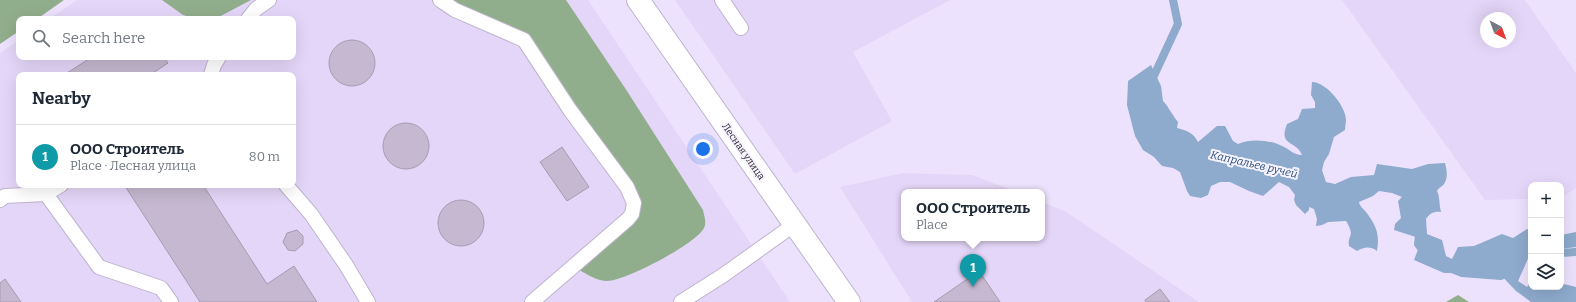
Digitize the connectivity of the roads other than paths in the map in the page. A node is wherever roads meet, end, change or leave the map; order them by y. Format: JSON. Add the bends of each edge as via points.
{"nodes":[{"id":1,"x":269,"y":0,"type":"edge"},
{"id":2,"x":440,"y":0,"type":"edge"},
{"id":3,"x":638,"y":0,"type":"edge"},
{"id":4,"x":722,"y":0,"type":"edge"},
{"id":5,"x":250,"y":16,"type":"edge"},
{"id":6,"x":741,"y":28,"type":"dead end"},
{"id":7,"x":217,"y":60,"type":"edge"},
{"id":8,"x":212,"y":72,"type":"edge"},
{"id":9,"x":56,"y":188,"type":"edge"},
{"id":10,"x":289,"y":188,"type":"edge"},
{"id":11,"x":46,"y":194,"type":"junction"},
{"id":12,"x":0,"y":200,"type":"edge"},
{"id":13,"x":795,"y":224,"type":"junction"},
{"id":14,"x":171,"y":302,"type":"edge"},
{"id":15,"x":368,"y":302,"type":"edge"},
{"id":16,"x":532,"y":302,"type":"edge"},
{"id":17,"x":681,"y":302,"type":"edge"},
{"id":18,"x":848,"y":302,"type":"edge"}],
"edges":[{"from":1,"to":5,"type":"lane"},
{"from":2,"to":16,"type":"lane","via":[[456,10],[524,40],[570,110],[627,187],[634,203],[628,219]]},
{"from":3,"to":13,"type":"street","name":"Лесная улица"},
{"from":4,"to":6,"type":"lane"},
{"from":7,"to":8,"type":"lane"},
{"from":9,"to":11,"type":"lane"},
{"from":10,"to":15,"type":"lane","via":[[311,214]]},
{"from":11,"to":12,"type":"lane","via":[[5,196]]},
{"from":11,"to":14,"type":"lane","via":[[99,267],[162,288]]},
{"from":13,"to":17,"type":"lane"},
{"from":13,"to":18,"type":"street","name":"Лесная улица"}]}
